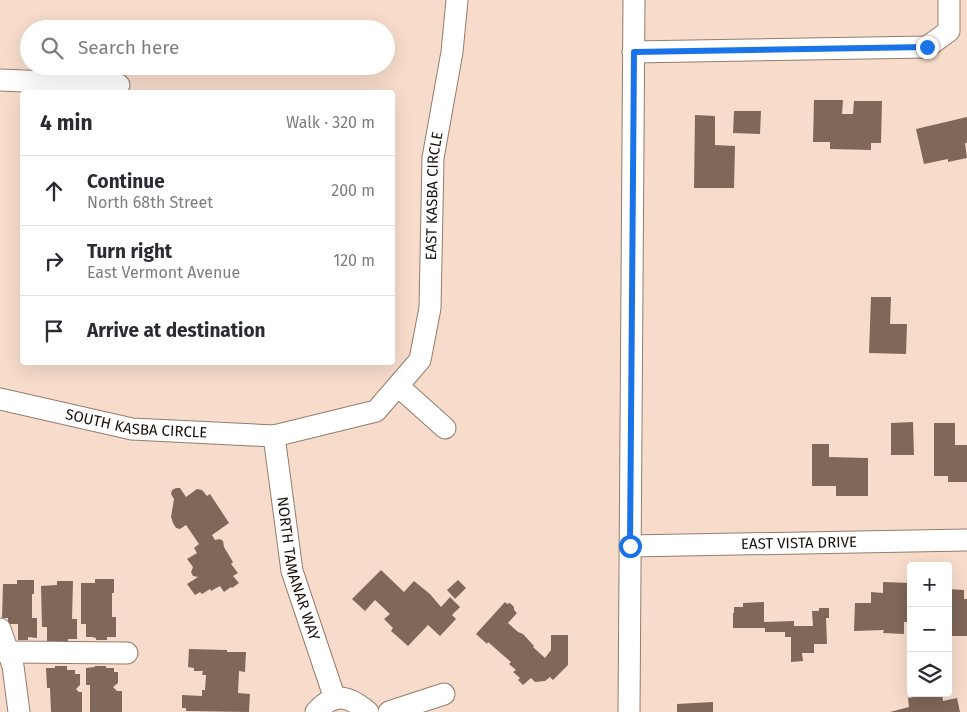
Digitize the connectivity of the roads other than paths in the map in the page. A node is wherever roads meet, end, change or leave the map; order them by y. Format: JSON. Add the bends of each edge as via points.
{"nodes":[{"id":1,"x":457,"y":0,"type":"edge"},
{"id":2,"x":634,"y":0,"type":"edge"},
{"id":3,"x":949,"y":0,"type":"edge"},
{"id":4,"x":634,"y":52,"type":"junction"},
{"id":5,"x":0,"y":80,"type":"edge"},
{"id":6,"x":119,"y":85,"type":"dead end"},
{"id":7,"x":398,"y":386,"type":"junction"},
{"id":8,"x":0,"y":398,"type":"edge"},
{"id":9,"x":445,"y":428,"type":"dead end"},
{"id":10,"x":274,"y":436,"type":"junction"},
{"id":11,"x":967,"y":540,"type":"edge"},
{"id":12,"x":630,"y":546,"type":"junction"},
{"id":13,"x":0,"y":629,"type":"edge"},
{"id":14,"x":8,"y":652,"type":"junction"},
{"id":15,"x":127,"y":653,"type":"dead end"},
{"id":16,"x":444,"y":694,"type":"dead end"},
{"id":17,"x":335,"y":699,"type":"junction"},
{"id":18,"x":20,"y":712,"type":"edge"},
{"id":19,"x":316,"y":712,"type":"edge"},
{"id":20,"x":368,"y":712,"type":"edge"},
{"id":21,"x":389,"y":712,"type":"edge"},
{"id":22,"x":629,"y":712,"type":"edge"}],
"edges":[{"from":1,"to":7,"type":"street","name":"EAST KASBA CIRCLE","via":[[452,52],[433,158],[430,308],[420,360]]},
{"from":2,"to":4,"type":"street"},
{"from":3,"to":4,"type":"street","via":[[949,31],[927,47]]},
{"from":4,"to":12,"type":"street"},
{"from":5,"to":6,"type":"street"},
{"from":7,"to":9,"type":"street"},
{"from":7,"to":10,"type":"street","name":"EAST KASBA CIRCLE","via":[[376,412]]},
{"from":8,"to":10,"type":"street","name":"SOUTH KASBA CIRCLE","via":[[132,429]]},
{"from":10,"to":17,"type":"street","name":"NORTH TAMANAR WAY","via":[[292,571]]},
{"from":11,"to":12,"type":"street","name":"EAST VISTA DRIVE"},
{"from":12,"to":22,"type":"street"},
{"from":13,"to":14,"type":"street"},
{"from":14,"to":15,"type":"street"},
{"from":14,"to":18,"type":"street"},
{"from":16,"to":21,"type":"street"},
{"from":17,"to":19,"type":"street","via":[[323,704]]},
{"from":17,"to":20,"type":"street","via":[[354,700]]}]}
